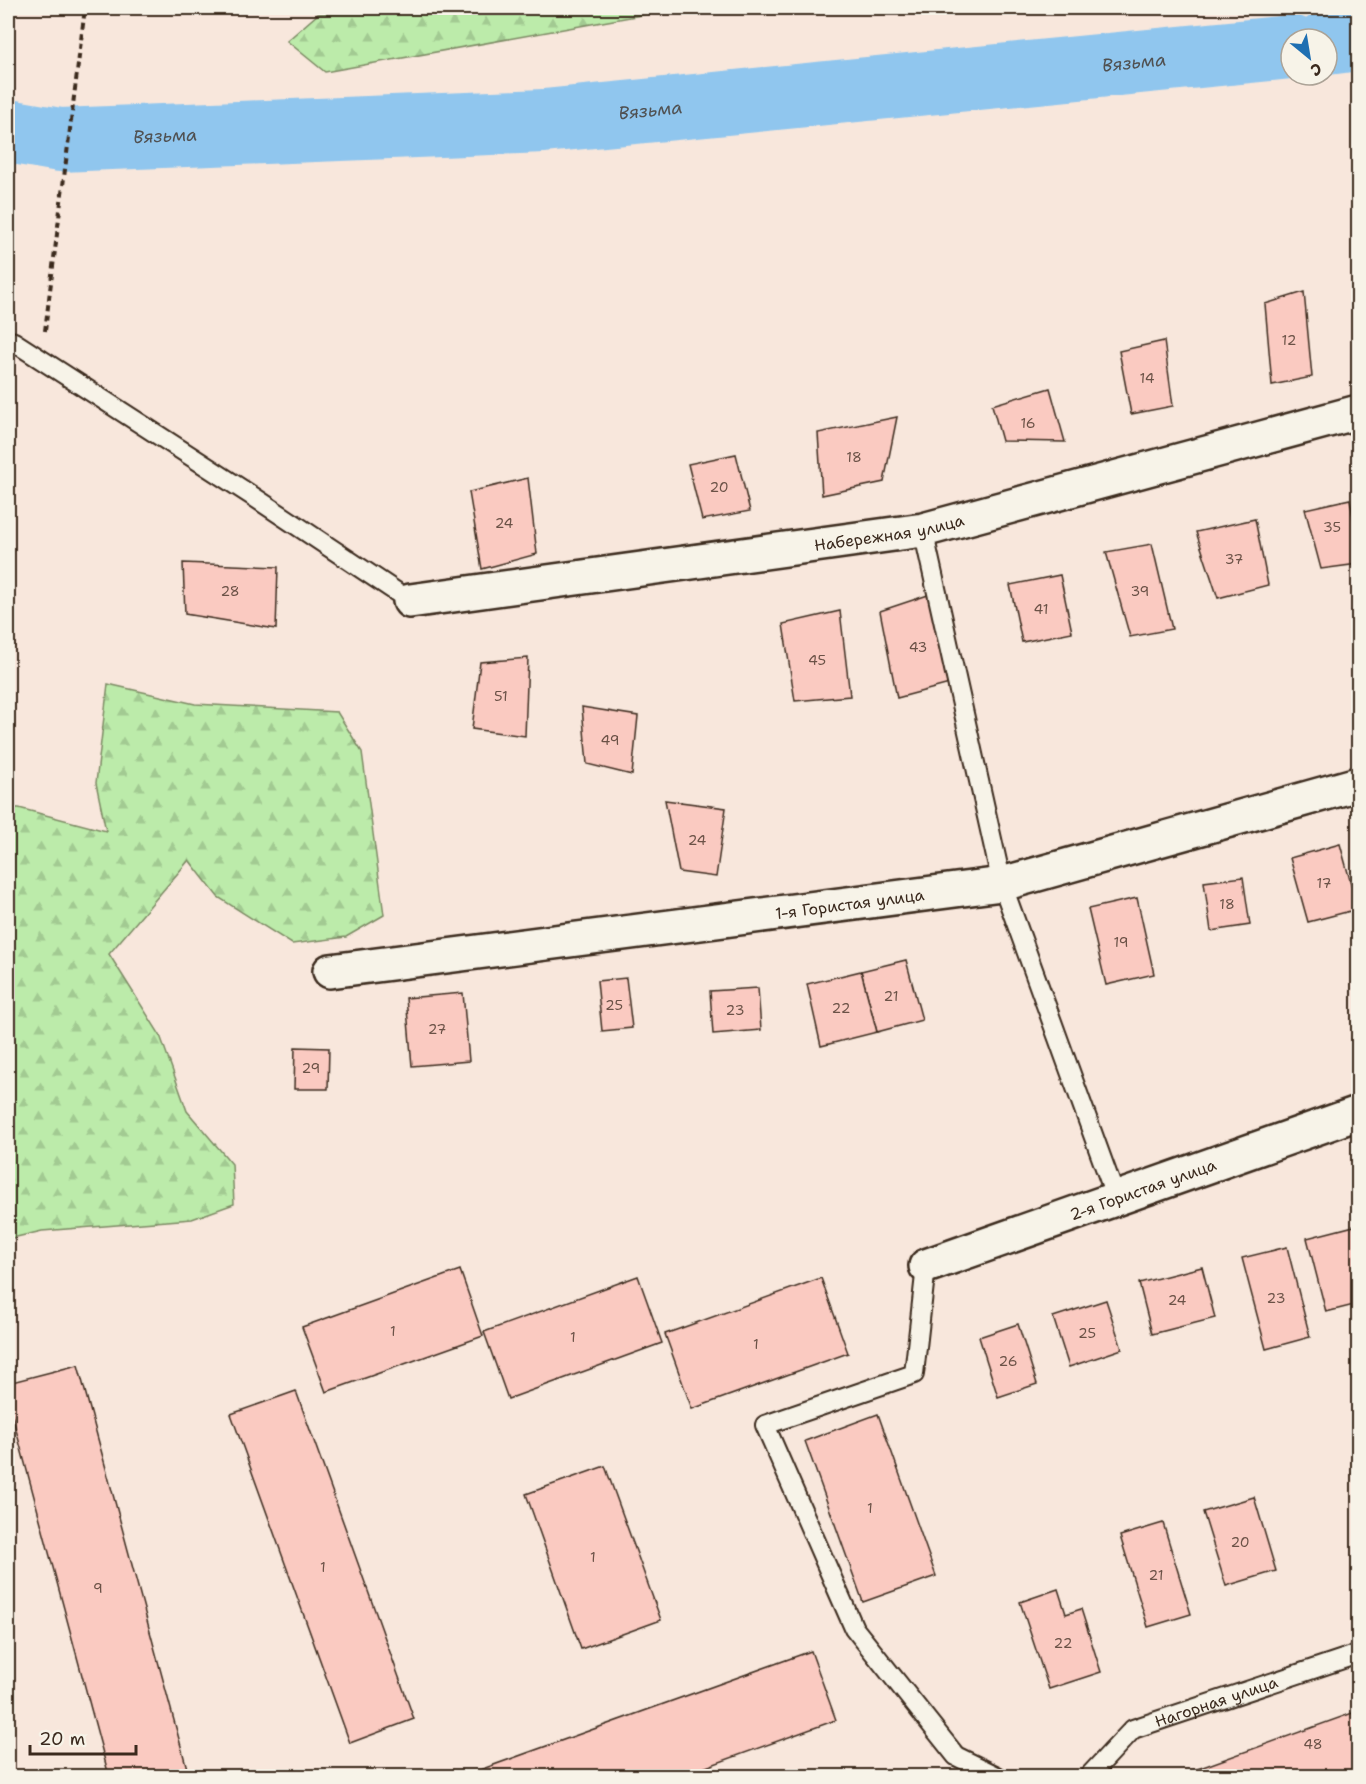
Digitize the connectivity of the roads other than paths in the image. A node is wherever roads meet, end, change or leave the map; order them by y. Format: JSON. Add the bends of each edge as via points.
{"nodes":[{"id":1,"x":8,"y":340,"type":"edge"},
{"id":2,"x":1359,"y":412,"type":"edge"},
{"id":3,"x":923,"y":530,"type":"junction"},
{"id":4,"x":410,"y":601,"type":"joint"},
{"id":5,"x":1359,"y":784,"type":"edge"},
{"id":6,"x":1002,"y":884,"type":"junction"},
{"id":7,"x":330,"y":971,"type":"dead end"},
{"id":8,"x":1359,"y":1113,"type":"edge"},
{"id":9,"x":1116,"y":1198,"type":"junction"},
{"id":10,"x":926,"y":1266,"type":"joint"},
{"id":11,"x":1359,"y":1654,"type":"edge"},
{"id":12,"x":997,"y":1776,"type":"edge"},
{"id":13,"x":1089,"y":1776,"type":"edge"}],
"edges":[{"from":1,"to":4,"type":"lane"},
{"from":2,"to":3,"type":"street","name":"Набережная улица"},
{"from":3,"to":4,"type":"street","name":"Набережная улица"},
{"from":3,"to":6,"type":"lane"},
{"from":5,"to":6,"type":"street","name":"1-я Гористая улица"},
{"from":6,"to":7,"type":"street","name":"1-я Гористая улица"},
{"from":6,"to":9,"type":"lane"},
{"from":8,"to":9,"type":"street","name":"2-я Гористая улица"},
{"from":9,"to":10,"type":"street","name":"2-я Гористая улица"},
{"from":10,"to":12,"type":"lane","via":[[914,1374],[765,1425],[854,1628],[956,1756]]},
{"from":11,"to":13,"type":"lane","name":"Нагорная улица","via":[[1133,1729]]}]}
